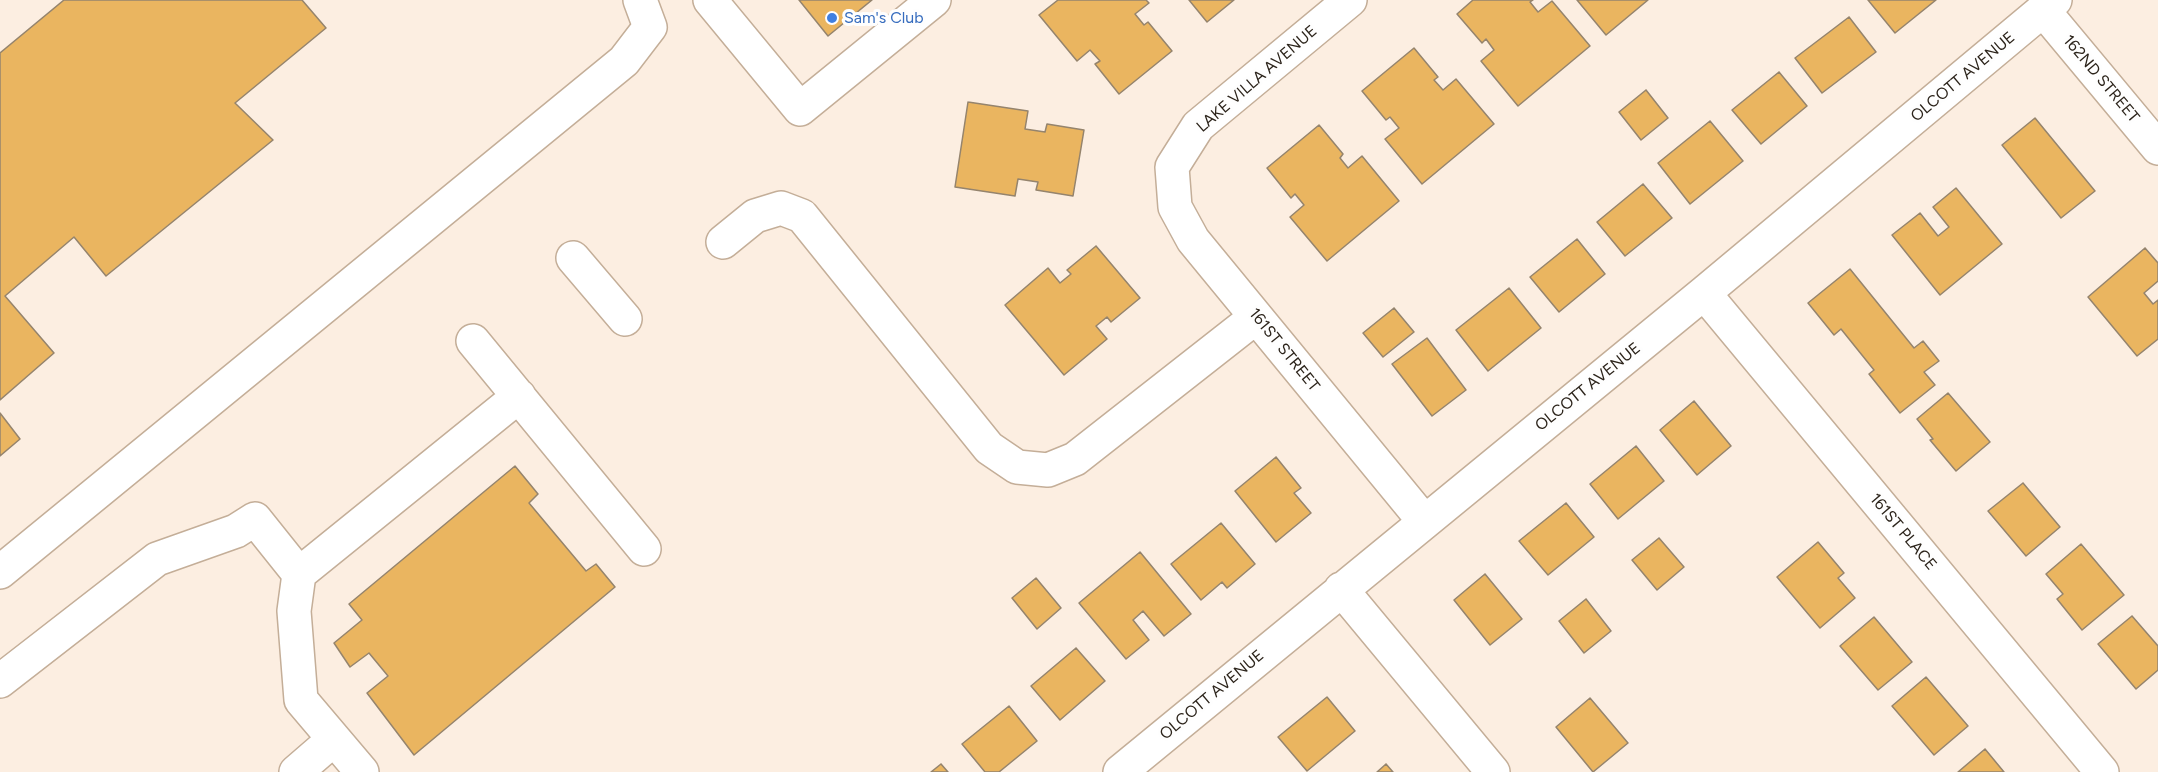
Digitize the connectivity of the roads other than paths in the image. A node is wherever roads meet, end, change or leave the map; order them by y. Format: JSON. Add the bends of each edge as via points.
{"nodes":[{"id":1,"x":640,"y":0,"type":"edge"},
{"id":2,"x":710,"y":0,"type":"edge"},
{"id":3,"x":934,"y":0,"type":"edge"},
{"id":4,"x":1350,"y":0,"type":"edge"},
{"id":5,"x":2049,"y":5,"type":"edge"},
{"id":6,"x":2158,"y":148,"type":"edge"},
{"id":7,"x":1172,"y":167,"type":"joint"},
{"id":8,"x":723,"y":242,"type":"dead end"},
{"id":9,"x":573,"y":258,"type":"dead end"},
{"id":10,"x":1704,"y":293,"type":"junction"},
{"id":11,"x":1256,"y":317,"type":"junction"},
{"id":12,"x":625,"y":319,"type":"dead end"},
{"id":13,"x":473,"y":341,"type":"dead end"},
{"id":14,"x":519,"y":396,"type":"junction"},
{"id":15,"x":1424,"y":521,"type":"junction"},
{"id":16,"x":644,"y":549,"type":"dead end"},
{"id":17,"x":0,"y":572,"type":"edge"},
{"id":18,"x":299,"y":574,"type":"junction"},
{"id":19,"x":1341,"y":589,"type":"junction"},
{"id":20,"x":0,"y":681,"type":"edge"},
{"id":21,"x":333,"y":740,"type":"junction"},
{"id":22,"x":296,"y":772,"type":"edge"},
{"id":23,"x":362,"y":772,"type":"edge"},
{"id":24,"x":1120,"y":772,"type":"edge"},
{"id":25,"x":1493,"y":772,"type":"edge"},
{"id":26,"x":2102,"y":772,"type":"edge"}],
"edges":[{"from":1,"to":17,"type":"street","via":[[650,27],[624,61]]},
{"from":2,"to":3,"type":"street","via":[[800,109]]},
{"from":4,"to":7,"type":"street","name":"LAKE VILLA AVENUE","via":[[1198,126]]},
{"from":5,"to":6,"type":"street","name":"162ND STREET"},
{"from":5,"to":10,"type":"street","name":"OLCOTT AVENUE"},
{"from":7,"to":11,"type":"street","name":"161ST STREET","via":[[1175,207],[1193,240]]},
{"from":8,"to":11,"type":"street","via":[[755,216],[781,208],[802,216],[989,448],[1017,467],[1048,470],[1075,459]]},
{"from":9,"to":12,"type":"street"},
{"from":10,"to":15,"type":"street","name":"OLCOTT AVENUE"},
{"from":10,"to":26,"type":"street","name":"161ST PLACE"},
{"from":11,"to":15,"type":"street","name":"161ST STREET"},
{"from":13,"to":14,"type":"street"},
{"from":14,"to":16,"type":"street"},
{"from":14,"to":18,"type":"street"},
{"from":15,"to":19,"type":"street","name":"OLCOTT AVENUE"},
{"from":18,"to":20,"type":"street","via":[[255,519],[236,531],[157,559]]},
{"from":18,"to":21,"type":"street","via":[[294,610],[301,700]]},
{"from":19,"to":24,"type":"street","name":"OLCOTT AVENUE"},
{"from":19,"to":25,"type":"street"},
{"from":21,"to":22,"type":"street"},
{"from":21,"to":23,"type":"street"}]}
